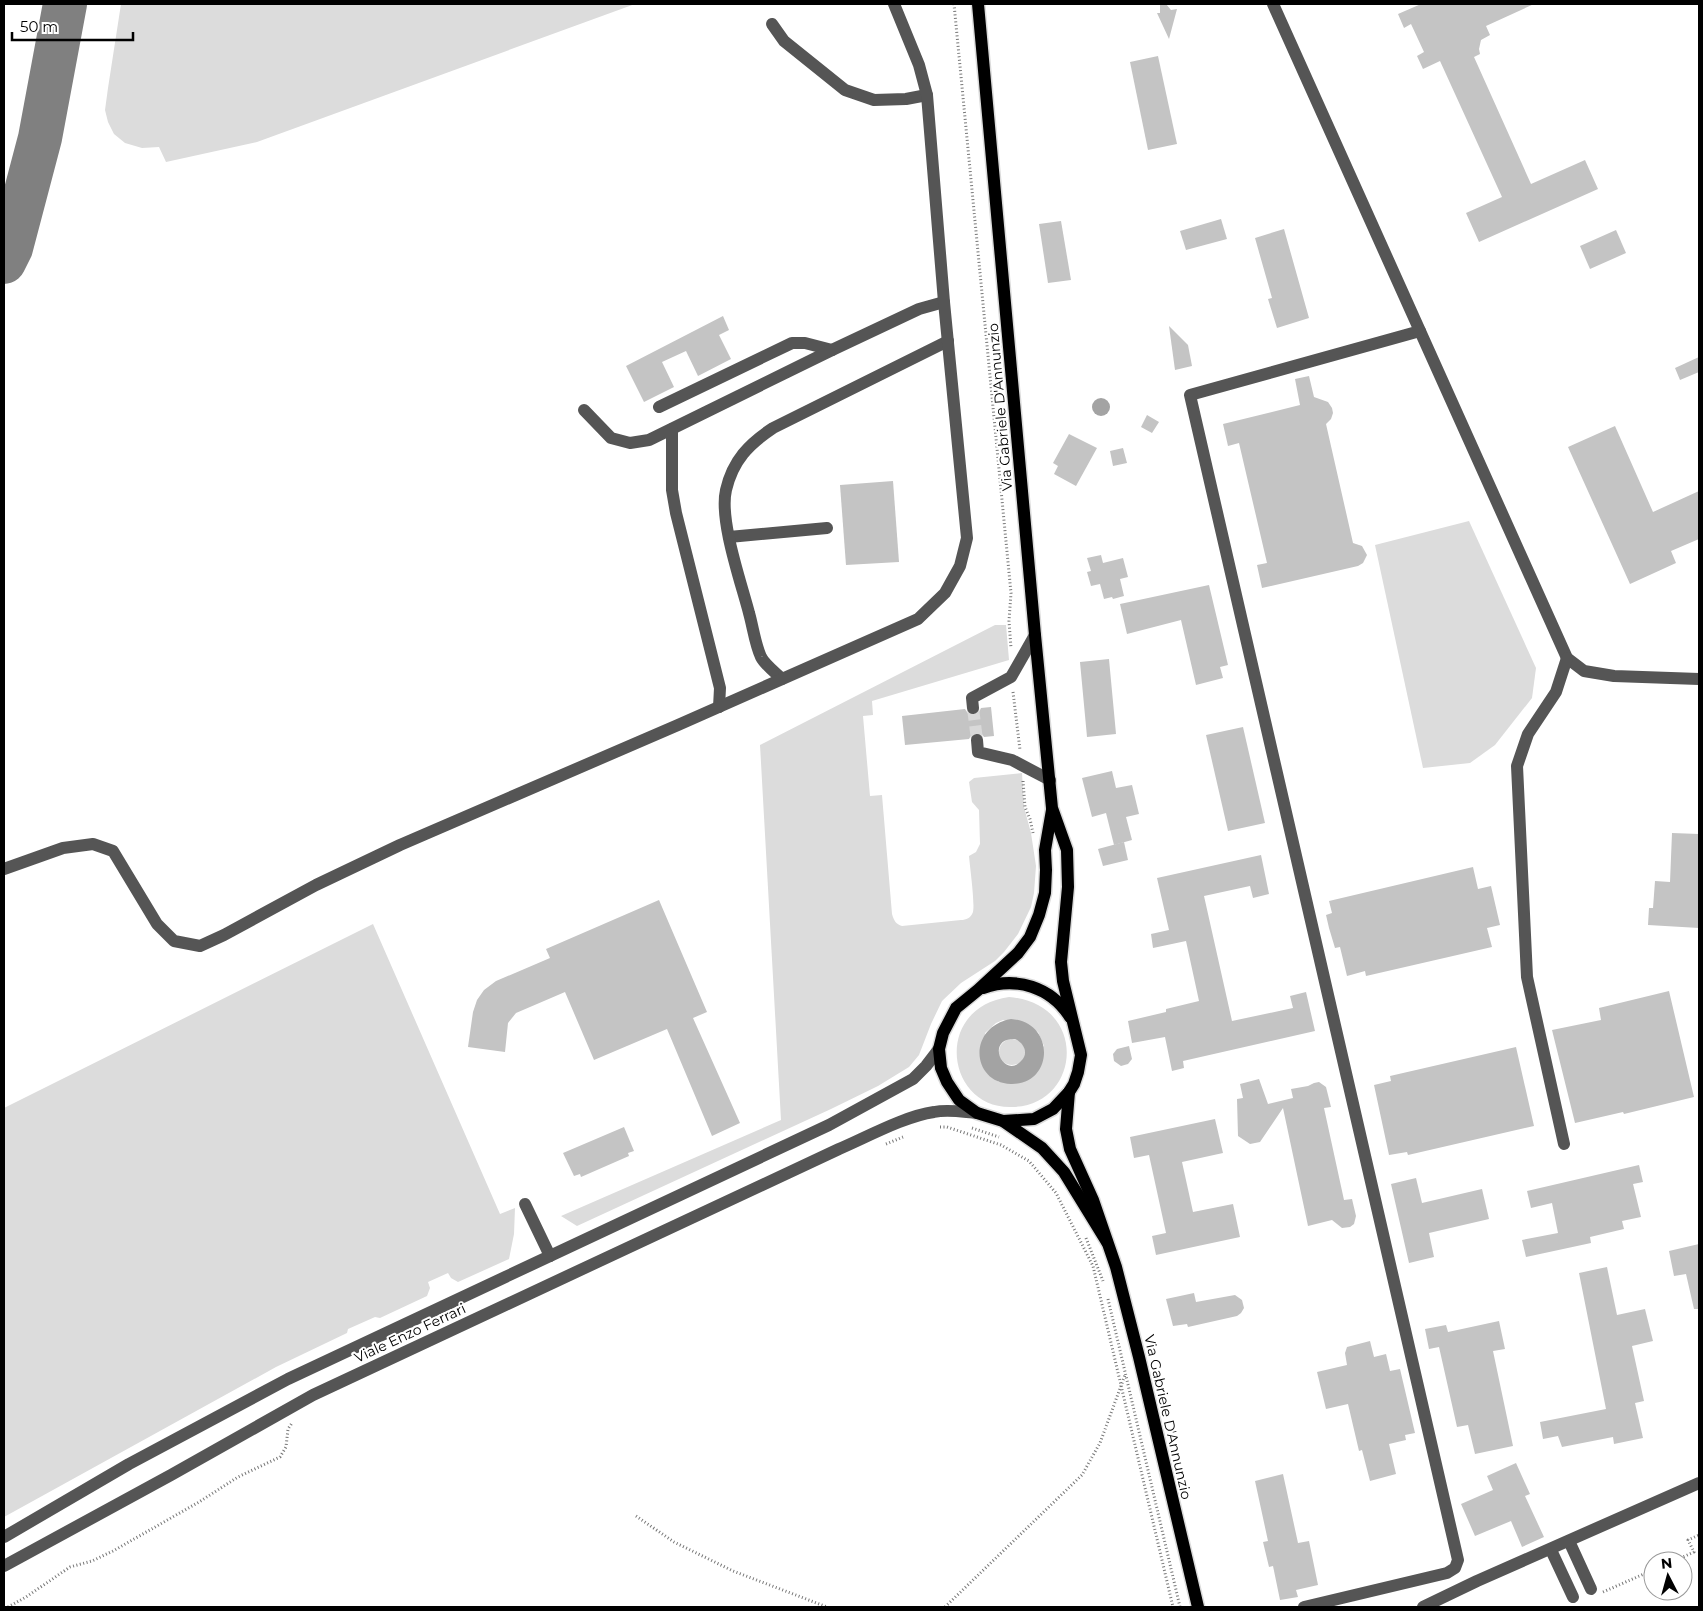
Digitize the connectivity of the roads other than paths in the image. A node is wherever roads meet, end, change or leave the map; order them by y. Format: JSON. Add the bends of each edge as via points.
{"nodes":[{"id":1,"x":894,"y":4,"type":"edge"},
{"id":2,"x":978,"y":4,"type":"edge"},
{"id":3,"x":1273,"y":4,"type":"edge"},
{"id":4,"x":772,"y":24,"type":"dead end"},
{"id":5,"x":927,"y":95,"type":"junction"},
{"id":6,"x":944,"y":302,"type":"junction"},
{"id":7,"x":1420,"y":331,"type":"junction"},
{"id":8,"x":948,"y":342,"type":"junction"},
{"id":9,"x":832,"y":350,"type":"junction"},
{"id":10,"x":659,"y":407,"type":"dead end"},
{"id":11,"x":584,"y":410,"type":"dead end"},
{"id":12,"x":672,"y":429,"type":"junction"},
{"id":13,"x":827,"y":528,"type":"dead end"},
{"id":14,"x":729,"y":537,"type":"junction"},
{"id":15,"x":1035,"y":636,"type":"junction"},
{"id":16,"x":1567,"y":658,"type":"junction"},
{"id":17,"x":782,"y":679,"type":"junction"},
{"id":18,"x":1699,"y":679,"type":"edge"},
{"id":19,"x":719,"y":707,"type":"junction"},
{"id":20,"x":973,"y":708,"type":"tunnel mouth"},
{"id":21,"x":977,"y":740,"type":"tunnel mouth"},
{"id":22,"x":1050,"y":780,"type":"junction"},
{"id":23,"x":1052,"y":808,"type":"junction"},
{"id":24,"x":4,"y":869,"type":"edge"},
{"id":25,"x":978,"y":990,"type":"junction"},
{"id":26,"x":1073,"y":1024,"type":"junction"},
{"id":27,"x":939,"y":1050,"type":"junction"},
{"id":28,"x":1069,"y":1092,"type":"junction"},
{"id":29,"x":977,"y":1113,"type":"junction"},
{"id":30,"x":1003,"y":1121,"type":"junction"},
{"id":31,"x":1564,"y":1144,"type":"dead end"},
{"id":32,"x":526,"y":1204,"type":"dead end"},
{"id":33,"x":1107,"y":1242,"type":"junction"},
{"id":34,"x":550,"y":1256,"type":"junction"},
{"id":35,"x":1699,"y":1483,"type":"edge"},
{"id":36,"x":4,"y":1537,"type":"edge"},
{"id":37,"x":1569,"y":1541,"type":"junction"},
{"id":38,"x":1551,"y":1550,"type":"junction"},
{"id":39,"x":4,"y":1566,"type":"edge"},
{"id":40,"x":1592,"y":1589,"type":"dead end"},
{"id":41,"x":1573,"y":1597,"type":"dead end"},
{"id":42,"x":1196,"y":1605,"type":"edge"},
{"id":43,"x":1304,"y":1607,"type":"edge"},
{"id":44,"x":1422,"y":1607,"type":"edge"}],
"edges":[{"from":1,"to":5,"type":"street","via":[[919,65]]},
{"from":2,"to":15,"type":"main road","name":"Via Gabriele D'Annunzio"},
{"from":3,"to":7,"type":"street"},
{"from":4,"to":5,"type":"street","via":[[784,41],[845,90],[874,100]]},
{"from":5,"to":6,"type":"street"},
{"from":6,"to":8,"type":"street"},
{"from":6,"to":9,"type":"street","via":[[919,309]]},
{"from":7,"to":16,"type":"street"},
{"from":7,"to":43,"type":"street","via":[[1190,395],[1458,1560],[1455,1568],[1447,1573]]},
{"from":8,"to":14,"type":"street","via":[[773,428],[755,440],[740,457],[726,491]]},
{"from":8,"to":17,"type":"street","via":[[967,538],[960,566],[945,593],[918,619]]},
{"from":9,"to":10,"type":"street","via":[[805,343],[792,344]]},
{"from":9,"to":12,"type":"street"},
{"from":11,"to":12,"type":"street","via":[[612,438],[630,443],[650,440]]},
{"from":12,"to":19,"type":"street","via":[[672,490],[720,688]]},
{"from":13,"to":14,"type":"street"},
{"from":14,"to":17,"type":"street","via":[[762,658]]},
{"from":15,"to":20,"type":"street","via":[[1011,677],[972,698]]},
{"from":15,"to":22,"type":"main road","name":"Via Gabriele D'Annunzio"},
{"from":16,"to":18,"type":"street","via":[[1584,671],[1614,676]]},
{"from":16,"to":31,"type":"street","via":[[1556,692],[1528,734],[1517,766],[1527,977]]},
{"from":17,"to":19,"type":"street"},
{"from":19,"to":24,"type":"street","via":[[400,845],[200,946],[174,942],[156,924],[113,851],[93,844],[63,848]]},
{"from":21,"to":22,"type":"street","via":[[978,752],[1012,760]]},
{"from":22,"to":23,"type":"main road","name":"Via Gabriele D'Annunzio"},
{"from":23,"to":25,"type":"main road","via":[[1039,915],[1030,937],[1018,953]]},
{"from":23,"to":26,"type":"main road","via":[[1067,850],[1068,888],[1061,962]]},
{"from":25,"to":26,"type":"main road","via":[[993,984],[1025,984],[1054,998]]},
{"from":25,"to":27,"type":"main road","via":[[956,1008],[942,1033]]},
{"from":26,"to":28,"type":"main road","via":[[1081,1056]]},
{"from":27,"to":29,"type":"main road","via":[[947,1082],[959,1100]]},
{"from":27,"to":34,"type":"street","name":"Viale Enzo Ferrari","via":[[913,1079],[829,1125]]},
{"from":28,"to":30,"type":"main road","via":[[1053,1109],[1034,1119]]},
{"from":28,"to":33,"type":"main road","via":[[1066,1128],[1070,1148]]},
{"from":29,"to":30,"type":"main road"},
{"from":29,"to":39,"type":"street","name":"Viale Enzo Ferrari","via":[[934,1112],[909,1119],[839,1149],[313,1395]]},
{"from":30,"to":33,"type":"main road","via":[[1042,1148],[1064,1172]]},
{"from":32,"to":34,"type":"street"},
{"from":33,"to":42,"type":"main road","name":"Via Gabriele D'Annunzio","via":[[1139,1357]]},
{"from":34,"to":36,"type":"street","name":"Viale Enzo Ferrari","via":[[288,1378]]},
{"from":35,"to":37,"type":"street"},
{"from":37,"to":38,"type":"street"},
{"from":37,"to":40,"type":"street"},
{"from":38,"to":41,"type":"street"},
{"from":38,"to":44,"type":"street"}]}
